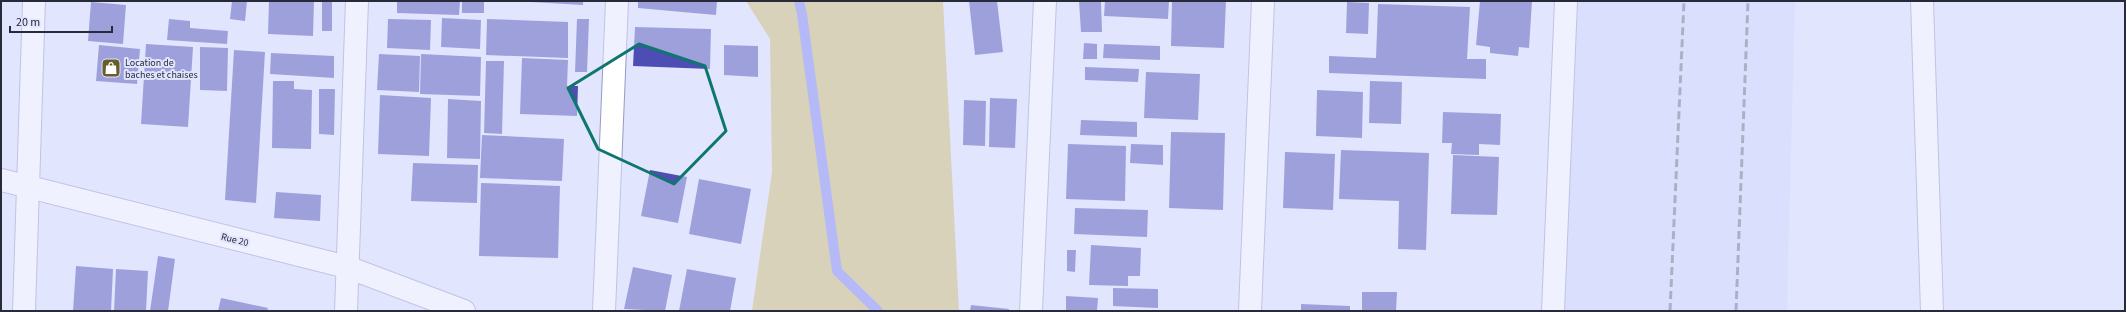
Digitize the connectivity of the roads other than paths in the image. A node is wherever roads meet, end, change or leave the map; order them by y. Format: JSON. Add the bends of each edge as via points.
{"nodes":[{"id":1,"x":34,"y":1,"type":"edge"},
{"id":2,"x":357,"y":1,"type":"edge"},
{"id":3,"x":617,"y":1,"type":"edge"},
{"id":4,"x":1045,"y":1,"type":"edge"},
{"id":5,"x":1263,"y":1,"type":"edge"},
{"id":6,"x":1566,"y":1,"type":"edge"},
{"id":7,"x":1922,"y":1,"type":"edge"},
{"id":8,"x":1,"y":180,"type":"edge"},
{"id":9,"x":28,"y":188,"type":"junction"},
{"id":10,"x":347,"y":267,"type":"junction"},
{"id":11,"x":24,"y":311,"type":"edge"},
{"id":12,"x":346,"y":311,"type":"edge"},
{"id":13,"x":464,"y":311,"type":"edge"},
{"id":14,"x":604,"y":311,"type":"edge"},
{"id":15,"x":1031,"y":311,"type":"edge"},
{"id":16,"x":1250,"y":311,"type":"edge"},
{"id":17,"x":1553,"y":311,"type":"edge"},
{"id":18,"x":1932,"y":311,"type":"edge"}],
"edges":[{"from":1,"to":9,"type":"street"},
{"from":2,"to":10,"type":"street"},
{"from":3,"to":14,"type":"street"},
{"from":4,"to":15,"type":"street"},
{"from":5,"to":16,"type":"street"},
{"from":6,"to":17,"type":"street"},
{"from":7,"to":18,"type":"street"},
{"from":8,"to":9,"type":"street","name":"Rue 20"},
{"from":9,"to":10,"type":"street","name":"Rue 20"},
{"from":9,"to":11,"type":"street"},
{"from":10,"to":12,"type":"street"},
{"from":10,"to":13,"type":"street","name":"Rue 20"}]}
